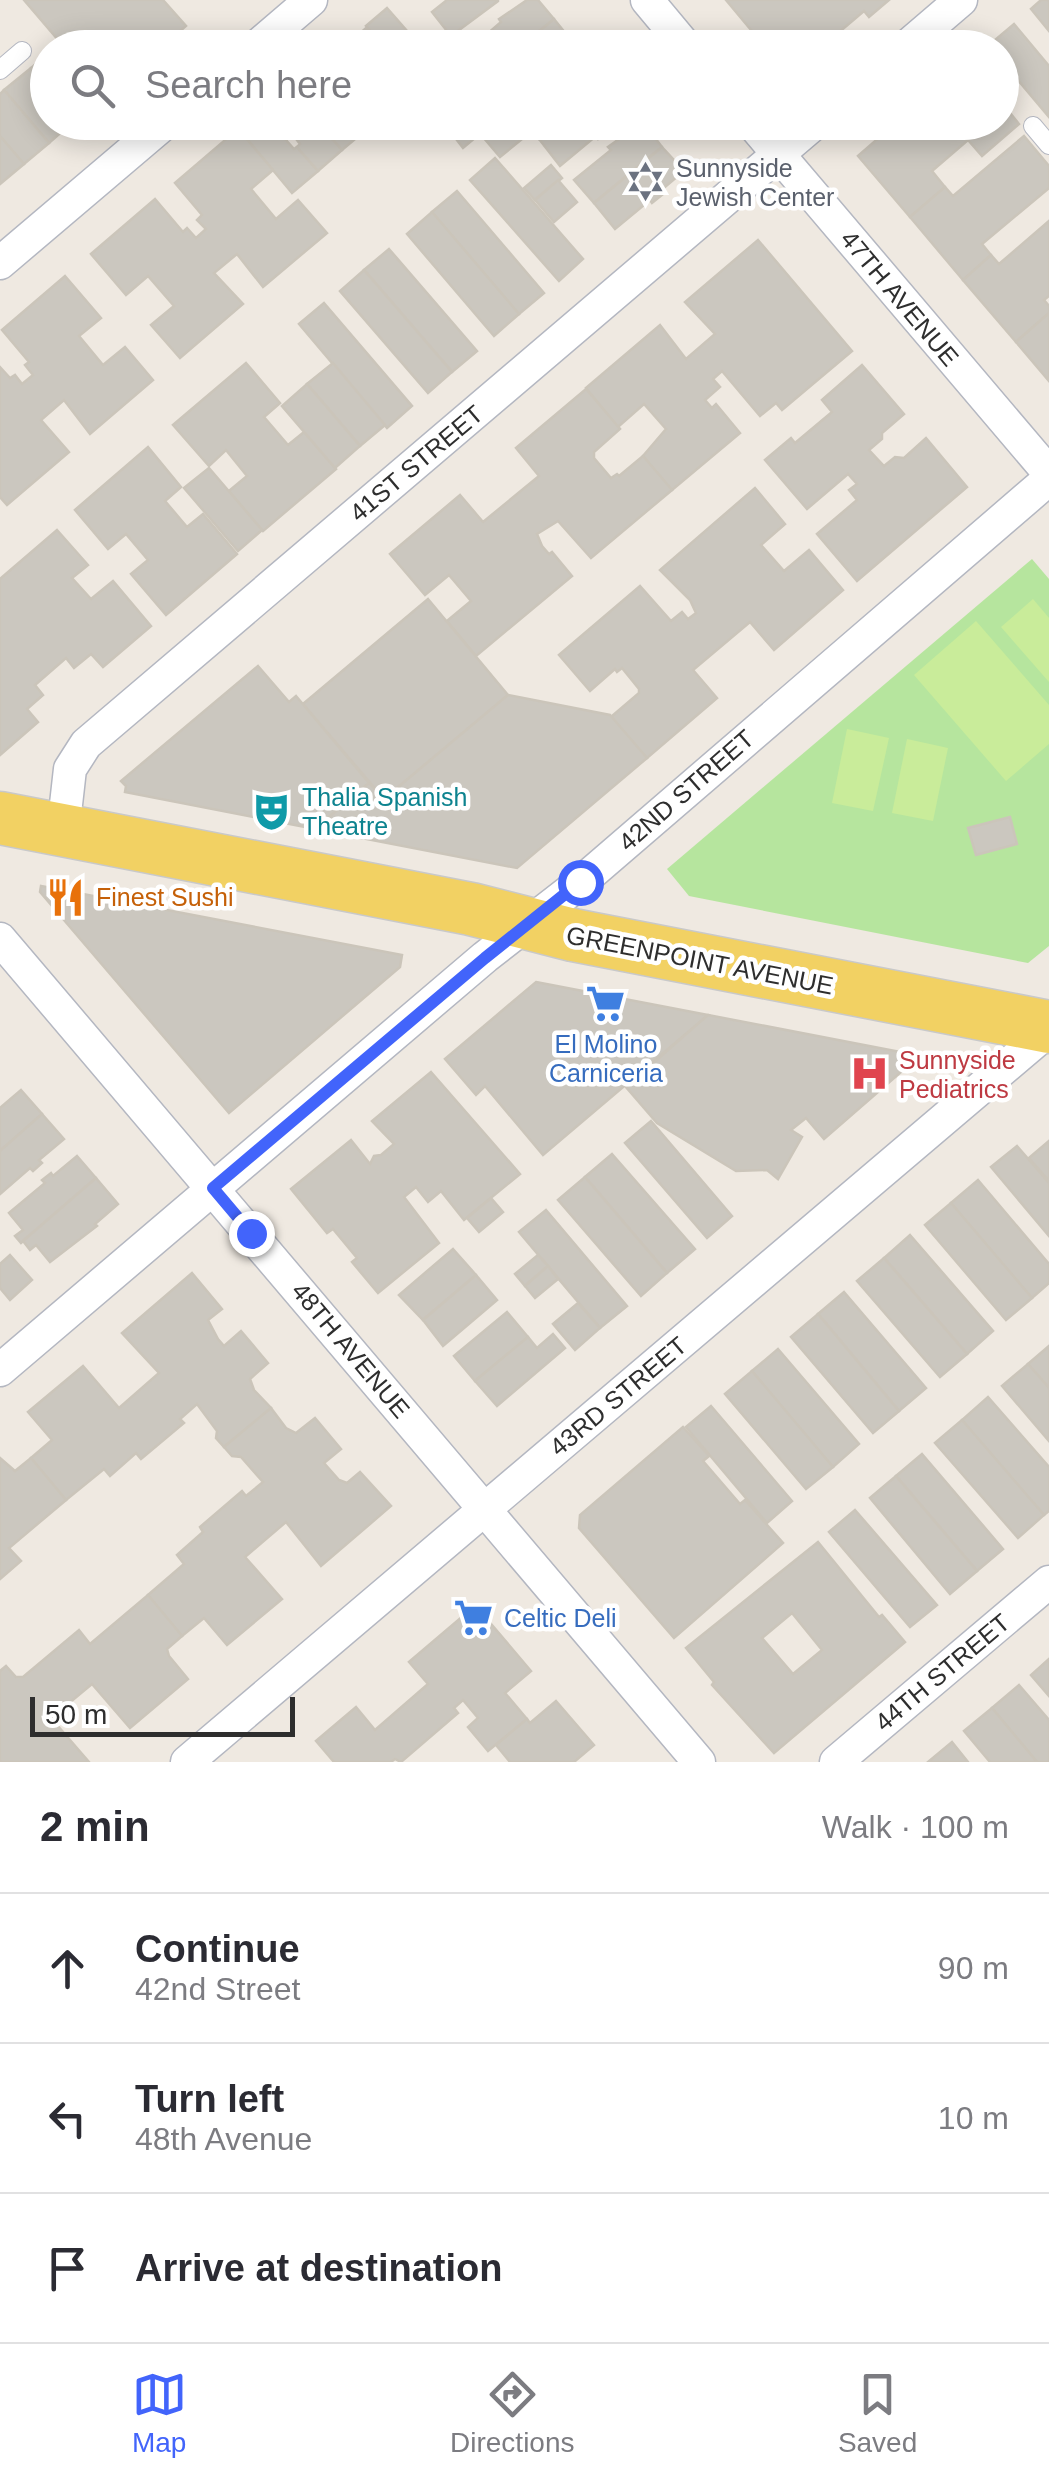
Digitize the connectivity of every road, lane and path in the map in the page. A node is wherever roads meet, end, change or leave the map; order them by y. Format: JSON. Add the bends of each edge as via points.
{"nodes":[{"id":1,"x":312,"y":0,"type":"edge"},
{"id":2,"x":646,"y":0,"type":"edge"},
{"id":3,"x":961,"y":0,"type":"edge"},
{"id":4,"x":276,"y":30,"type":"edge"},
{"id":5,"x":672,"y":30,"type":"edge"},
{"id":6,"x":926,"y":30,"type":"edge"},
{"id":7,"x":22,"y":51,"type":"dead end"},
{"id":8,"x":0,"y":70,"type":"edge"},
{"id":9,"x":1032,"y":126,"type":"dead end"},
{"id":10,"x":145,"y":140,"type":"edge"},
{"id":11,"x":766,"y":140,"type":"edge"},
{"id":12,"x":795,"y":140,"type":"edge"},
{"id":13,"x":1049,"y":145,"type":"edge"},
{"id":14,"x":778,"y":154,"type":"junction"},
{"id":15,"x":0,"y":264,"type":"edge"},
{"id":16,"x":1049,"y":476,"type":"edge"},
{"id":17,"x":0,"y":818,"type":"edge"},
{"id":18,"x":64,"y":831,"type":"junction"},
{"id":19,"x":526,"y":924,"type":"junction"},
{"id":20,"x":0,"y":940,"type":"edge"},
{"id":21,"x":1049,"y":1028,"type":"edge"},
{"id":22,"x":213,"y":1188,"type":"junction"},
{"id":23,"x":0,"y":1370,"type":"edge"},
{"id":24,"x":485,"y":1509,"type":"junction"},
{"id":25,"x":1049,"y":1582,"type":"edge"},
{"id":26,"x":188,"y":1762,"type":"edge"},
{"id":27,"x":699,"y":1762,"type":"edge"},
{"id":28,"x":836,"y":1762,"type":"edge"}],
"edges":[{"from":1,"to":4,"type":"street"},
{"from":2,"to":5,"type":"street"},
{"from":3,"to":6,"type":"street"},
{"from":7,"to":8,"type":"lane"},
{"from":9,"to":13,"type":"lane"},
{"from":10,"to":15,"type":"street"},
{"from":11,"to":14,"type":"street","name":"47TH AVENUE"},
{"from":12,"to":14,"type":"street","name":"41ST STREET"},
{"from":14,"to":16,"type":"street","name":"47TH AVENUE"},
{"from":14,"to":18,"type":"street","name":"41ST STREET","via":[[86,744],[70,768]]},
{"from":16,"to":19,"type":"street","name":"42ND STREET"},
{"from":17,"to":18,"type":"main road","name":"GREENPOINT AVENUE"},
{"from":18,"to":19,"type":"main road","name":"GREENPOINT AVENUE"},
{"from":19,"to":21,"type":"main road","name":"GREENPOINT AVENUE"},
{"from":19,"to":22,"type":"street","name":"42ND STREET"},
{"from":20,"to":22,"type":"street","name":"48TH AVENUE"},
{"from":21,"to":24,"type":"street","name":"43RD STREET"},
{"from":22,"to":23,"type":"street","name":"42ND STREET"},
{"from":22,"to":24,"type":"street","name":"48TH AVENUE"},
{"from":24,"to":26,"type":"street","name":"43RD STREET"},
{"from":24,"to":27,"type":"street","name":"48TH AVENUE"},
{"from":25,"to":28,"type":"street","name":"44TH STREET"}]}
